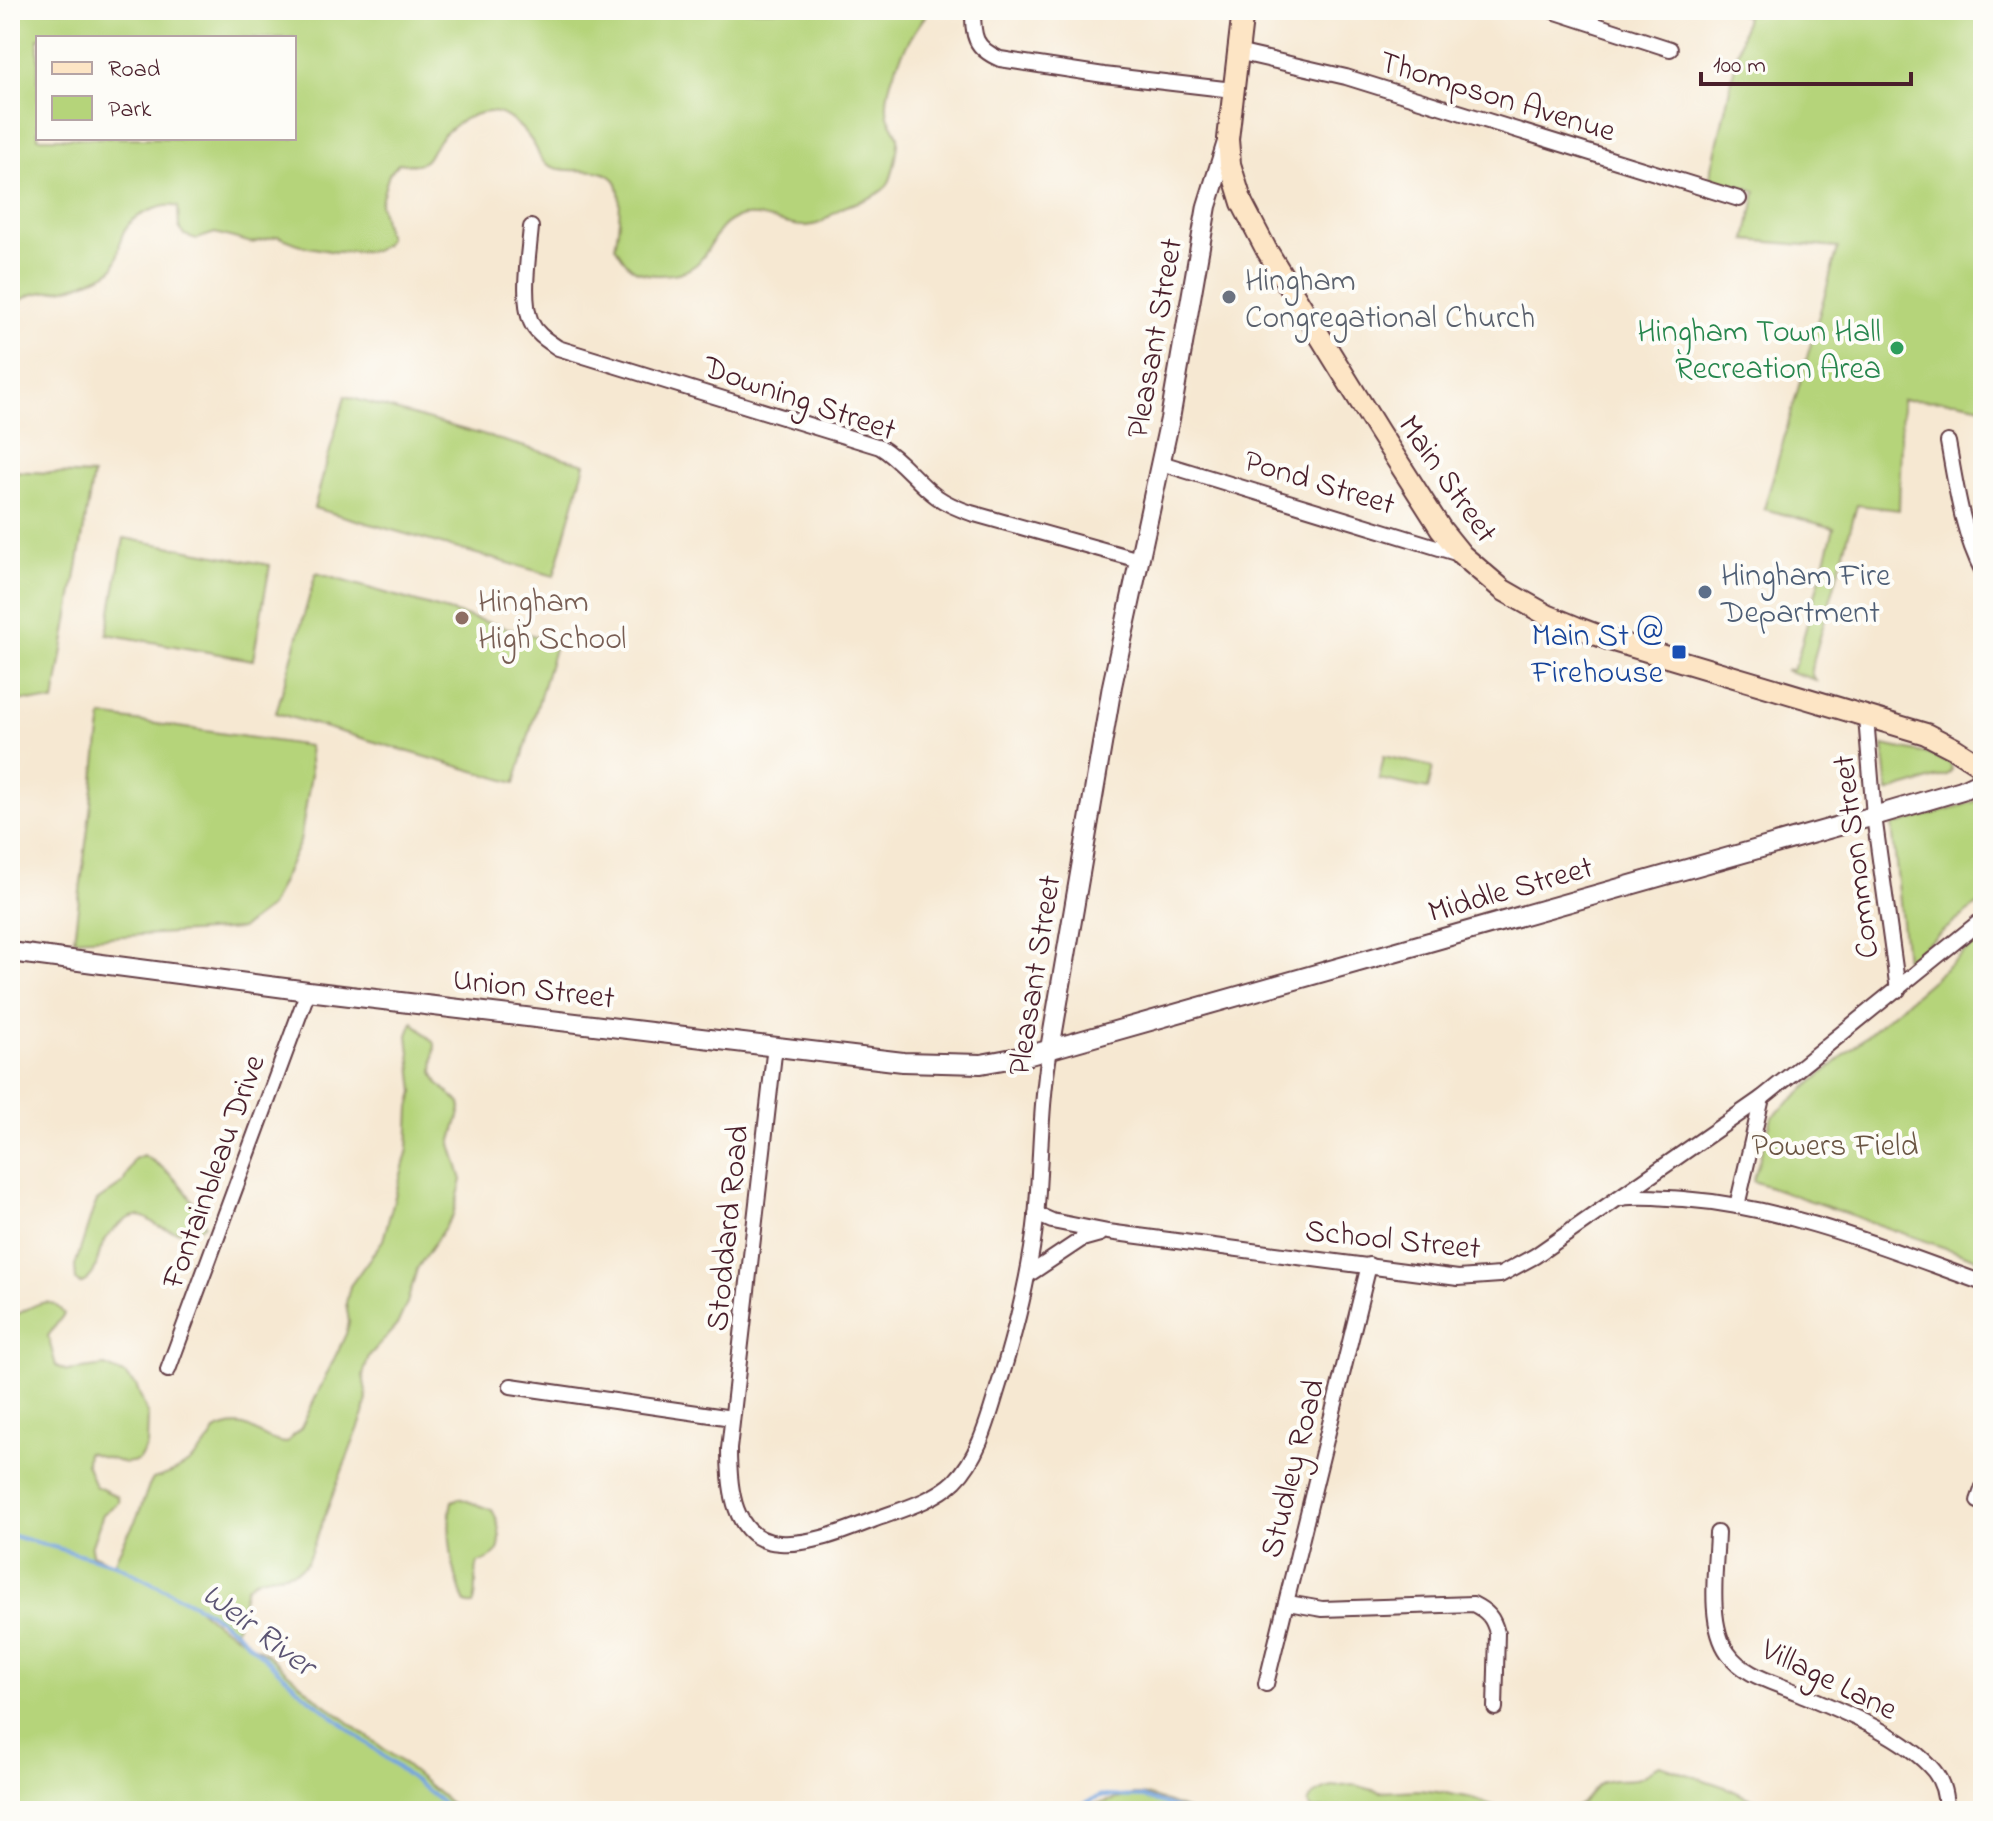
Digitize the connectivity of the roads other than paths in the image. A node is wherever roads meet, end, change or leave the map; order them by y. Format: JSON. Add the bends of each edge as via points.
{"nodes":[{"id":1,"x":973,"y":10,"type":"edge"},
{"id":2,"x":1243,"y":10,"type":"edge"},
{"id":3,"x":1550,"y":10,"type":"edge"},
{"id":4,"x":1670,"y":49,"type":"dead end"},
{"id":5,"x":1237,"y":52,"type":"junction"},
{"id":6,"x":1233,"y":90,"type":"junction"},
{"id":7,"x":1228,"y":139,"type":"junction"},
{"id":8,"x":1739,"y":199,"type":"dead end"},
{"id":9,"x":531,"y":227,"type":"dead end"},
{"id":10,"x":1948,"y":442,"type":"dead end"},
{"id":11,"x":1161,"y":463,"type":"junction"},
{"id":12,"x":1462,"y":555,"type":"junction"},
{"id":13,"x":1139,"y":560,"type":"junction"},
{"id":14,"x":1983,"y":572,"type":"edge"},
{"id":15,"x":1866,"y":717,"type":"junction"},
{"id":16,"x":1983,"y":767,"type":"edge"},
{"id":17,"x":1983,"y":780,"type":"edge"},
{"id":18,"x":1874,"y":816,"type":"junction"},
{"id":19,"x":1983,"y":919,"type":"edge"},
{"id":20,"x":10,"y":952,"type":"edge"},
{"id":21,"x":1898,"y":990,"type":"junction"},
{"id":22,"x":308,"y":991,"type":"junction"},
{"id":23,"x":775,"y":1045,"type":"junction"},
{"id":24,"x":1050,"y":1049,"type":"junction"},
{"id":25,"x":1762,"y":1098,"type":"junction"},
{"id":26,"x":1618,"y":1199,"type":"junction"},
{"id":27,"x":1737,"y":1206,"type":"junction"},
{"id":28,"x":1036,"y":1214,"type":"junction"},
{"id":29,"x":1108,"y":1232,"type":"junction"},
{"id":30,"x":1369,"y":1265,"type":"junction"},
{"id":31,"x":1028,"y":1275,"type":"junction"},
{"id":32,"x":1983,"y":1283,"type":"edge"},
{"id":33,"x":168,"y":1370,"type":"dead end"},
{"id":34,"x":511,"y":1386,"type":"dead end"},
{"id":35,"x":732,"y":1418,"type":"junction"},
{"id":36,"x":1717,"y":1533,"type":"dead end"},
{"id":37,"x":1288,"y":1603,"type":"junction"},
{"id":38,"x":1266,"y":1684,"type":"dead end"},
{"id":39,"x":1495,"y":1708,"type":"dead end"},
{"id":40,"x":1946,"y":1811,"type":"edge"}],
"edges":[{"from":1,"to":6,"type":"street","via":[[977,40],[1000,59]]},
{"from":2,"to":5,"type":"main road","name":"Main Street"},
{"from":3,"to":4,"type":"street"},
{"from":5,"to":6,"type":"main road","name":"Main Street"},
{"from":5,"to":8,"type":"street","name":"Thompson Avenue","via":[[1346,77]]},
{"from":6,"to":7,"type":"main road","name":"Main Street"},
{"from":7,"to":11,"type":"street","name":"Pleasant Street","via":[[1207,206]]},
{"from":7,"to":12,"type":"main road","name":"Main Street","via":[[1235,182],[1253,226],[1431,515]]},
{"from":9,"to":13,"type":"street","name":"Downing Street","via":[[529,319],[558,348],[880,447],[949,505]]},
{"from":10,"to":14,"type":"street","via":[[1969,540]]},
{"from":11,"to":12,"type":"street","name":"Pond Street"},
{"from":11,"to":13,"type":"street","name":"Pleasant Street"},
{"from":12,"to":15,"type":"main road","name":"Main Street","via":[[1503,590],[1561,621]]},
{"from":13,"to":24,"type":"street","name":"Pleasant Street","via":[[1112,686]]},
{"from":15,"to":16,"type":"main road","name":"Main Street","via":[[1938,739]]},
{"from":15,"to":18,"type":"street","name":"Common Street"},
{"from":17,"to":18,"type":"street","name":"Middle Street"},
{"from":18,"to":21,"type":"street","name":"Common Street"},
{"from":18,"to":24,"type":"street","name":"Middle Street"},
{"from":19,"to":21,"type":"street","name":"School Street"},
{"from":20,"to":22,"type":"street","name":"Union Street"},
{"from":21,"to":25,"type":"street","name":"School Street"},
{"from":22,"to":23,"type":"street","name":"Union Street"},
{"from":22,"to":33,"type":"street","name":"Fontainbleau Drive"},
{"from":23,"to":24,"type":"street","name":"Union Street","via":[[952,1065],[1004,1061]]},
{"from":23,"to":35,"type":"street","name":"Stoddard Road"},
{"from":24,"to":28,"type":"street","name":"Pleasant Street"},
{"from":25,"to":26,"type":"street","name":"School Street"},
{"from":25,"to":27,"type":"street"},
{"from":26,"to":27,"type":"street"},
{"from":26,"to":30,"type":"street","name":"School Street","via":[[1500,1275],[1458,1278]]},
{"from":27,"to":32,"type":"street","via":[[1822,1228]]},
{"from":28,"to":29,"type":"street","name":"School Street"},
{"from":28,"to":31,"type":"street","name":"Pleasant Street"},
{"from":29,"to":30,"type":"street","name":"School Street"},
{"from":29,"to":31,"type":"street","name":"School Street","via":[[1082,1239]]},
{"from":30,"to":37,"type":"street","name":"Studley Road"},
{"from":31,"to":35,"type":"street","name":"Pleasant Street","via":[[981,1438],[960,1475],[932,1496],[820,1538],[786,1544],[762,1539],[747,1530],[734,1506],[729,1475]]},
{"from":34,"to":35,"type":"street"},
{"from":36,"to":40,"type":"street","name":"Village Lane","via":[[1716,1621],[1727,1653],[1749,1672],[1862,1722],[1912,1752],[1935,1772]]},
{"from":37,"to":38,"type":"street","name":"Studley Road"},
{"from":37,"to":39,"type":"street","via":[[1322,1609],[1473,1604],[1485,1610],[1497,1633]]}]}
